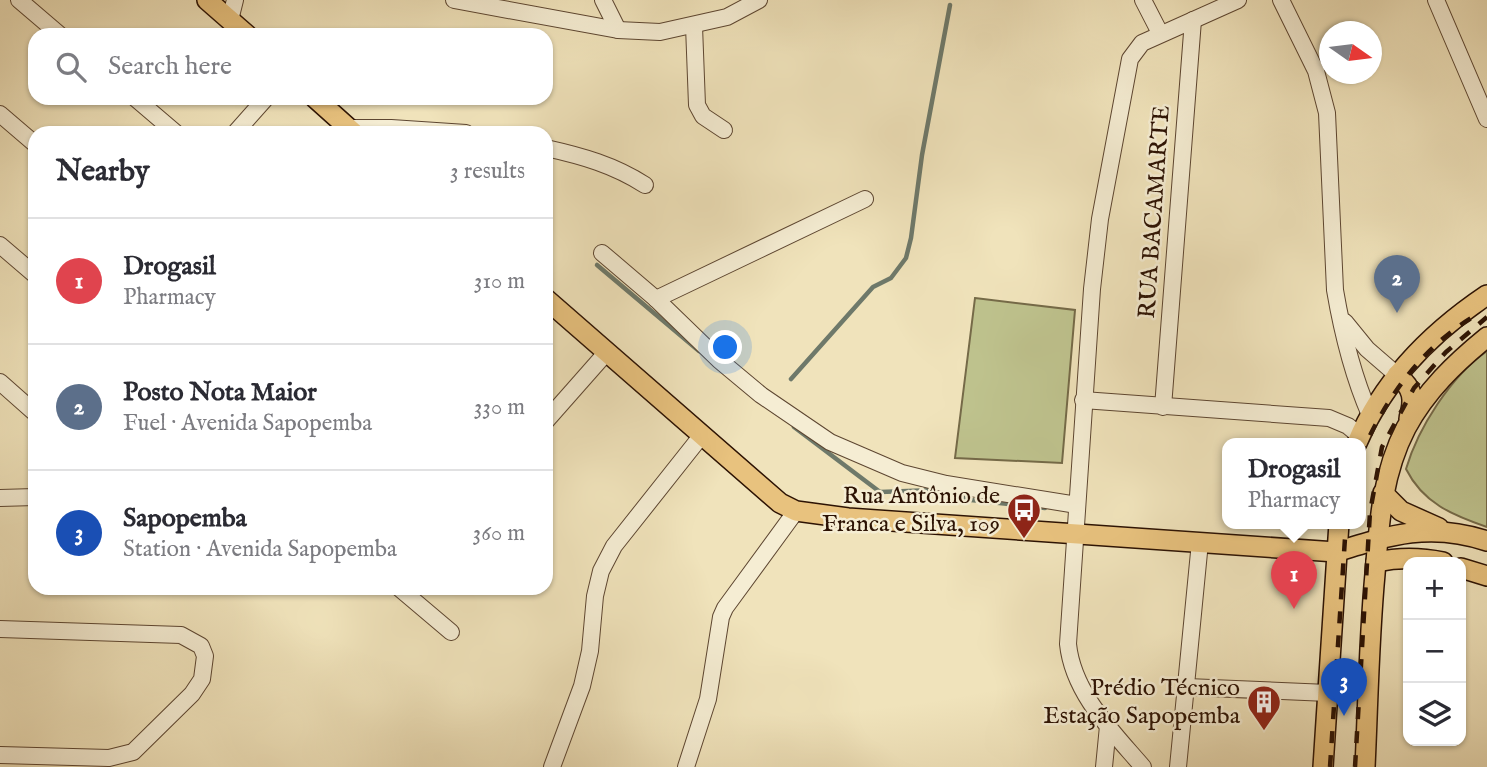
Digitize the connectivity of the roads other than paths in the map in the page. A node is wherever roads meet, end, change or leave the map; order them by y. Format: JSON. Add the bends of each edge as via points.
{"nodes":[{"id":1,"x":19,"y":0,"type":"edge"},
{"id":2,"x":207,"y":0,"type":"edge"},
{"id":3,"x":235,"y":0,"type":"edge"},
{"id":4,"x":454,"y":0,"type":"edge"},
{"id":5,"x":603,"y":0,"type":"edge"},
{"id":6,"x":759,"y":0,"type":"edge"},
{"id":7,"x":1143,"y":0,"type":"edge"},
{"id":8,"x":1238,"y":0,"type":"edge"},
{"id":9,"x":1281,"y":0,"type":"edge"},
{"id":10,"x":1436,"y":0,"type":"edge"},
{"id":11,"x":230,"y":20,"type":"junction"},
{"id":12,"x":1193,"y":20,"type":"junction"},
{"id":13,"x":694,"y":26,"type":"junction"},
{"id":14,"x":52,"y":28,"type":"edge"},
{"id":15,"x":239,"y":28,"type":"edge"},
{"id":16,"x":618,"y":30,"type":"junction"},
{"id":17,"x":1160,"y":33,"type":"junction"},
{"id":18,"x":143,"y":105,"type":"edge"},
{"id":19,"x":260,"y":105,"type":"edge"},
{"id":20,"x":323,"y":105,"type":"edge"},
{"id":21,"x":0,"y":114,"type":"edge"},
{"id":22,"x":1487,"y":119,"type":"edge"},
{"id":23,"x":168,"y":126,"type":"edge"},
{"id":24,"x":241,"y":126,"type":"edge"},
{"id":25,"x":346,"y":126,"type":"edge"},
{"id":26,"x":724,"y":130,"type":"dead end"},
{"id":27,"x":28,"y":138,"type":"edge"},
{"id":28,"x":553,"y":150,"type":"edge"},
{"id":29,"x":645,"y":185,"type":"dead end"},
{"id":30,"x":865,"y":200,"type":"dead end"},
{"id":31,"x":0,"y":245,"type":"edge"},
{"id":32,"x":602,"y":253,"type":"dead end"},
{"id":33,"x":28,"y":269,"type":"edge"},
{"id":34,"x":1487,"y":295,"type":"edge"},
{"id":35,"x":656,"y":299,"type":"junction"},
{"id":36,"x":553,"y":305,"type":"edge"},
{"id":37,"x":1339,"y":315,"type":"junction"},
{"id":38,"x":1487,"y":337,"type":"edge"},
{"id":39,"x":606,"y":353,"type":"junction"},
{"id":40,"x":1397,"y":375,"type":"junction"},
{"id":41,"x":0,"y":382,"type":"edge"},
{"id":42,"x":1083,"y":400,"type":"junction"},
{"id":43,"x":28,"y":407,"type":"edge"},
{"id":44,"x":1163,"y":407,"type":"junction"},
{"id":45,"x":553,"y":413,"type":"edge"},
{"id":46,"x":1370,"y":415,"type":"junction"},
{"id":47,"x":1406,"y":429,"type":"junction"},
{"id":48,"x":702,"y":435,"type":"junction"},
{"id":49,"x":1357,"y":438,"type":"edge"},
{"id":50,"x":1358,"y":438,"type":"edge"},
{"id":51,"x":1383,"y":493,"type":"junction"},
{"id":52,"x":28,"y":497,"type":"edge"},
{"id":53,"x":0,"y":498,"type":"edge"},
{"id":54,"x":1077,"y":505,"type":"junction"},
{"id":55,"x":796,"y":511,"type":"junction"},
{"id":56,"x":1338,"y":529,"type":"edge"},
{"id":57,"x":1447,"y":532,"type":"junction"},
{"id":58,"x":1075,"y":534,"type":"junction"},
{"id":59,"x":1378,"y":539,"type":"junction"},
{"id":60,"x":1487,"y":541,"type":"edge"},
{"id":61,"x":1200,"y":542,"type":"junction"},
{"id":62,"x":1336,"y":552,"type":"junction"},
{"id":63,"x":1403,"y":558,"type":"edge"},
{"id":64,"x":1376,"y":562,"type":"junction"},
{"id":65,"x":1466,"y":570,"type":"edge"},
{"id":66,"x":1487,"y":576,"type":"edge"},
{"id":67,"x":407,"y":595,"type":"edge"},
{"id":68,"x":0,"y":629,"type":"edge"},
{"id":69,"x":451,"y":632,"type":"dead end"},
{"id":70,"x":1187,"y":687,"type":"junction"},
{"id":71,"x":1328,"y":693,"type":"junction"},
{"id":72,"x":1108,"y":726,"type":"junction"},
{"id":73,"x":0,"y":755,"type":"edge"},
{"id":74,"x":552,"y":767,"type":"edge"},
{"id":75,"x":686,"y":767,"type":"edge"},
{"id":76,"x":1104,"y":767,"type":"edge"},
{"id":77,"x":1143,"y":767,"type":"edge"},
{"id":78,"x":1178,"y":767,"type":"edge"},
{"id":79,"x":1323,"y":767,"type":"edge"},
{"id":80,"x":1365,"y":767,"type":"edge"}],
"edges":[{"from":1,"to":14,"type":"street"},
{"from":2,"to":11,"type":"main road"},
{"from":3,"to":11,"type":"street"},
{"from":4,"to":16,"type":"street"},
{"from":5,"to":16,"type":"street"},
{"from":6,"to":13,"type":"street","via":[[727,17]]},
{"from":7,"to":17,"type":"street"},
{"from":8,"to":12,"type":"street"},
{"from":9,"to":37,"type":"street","via":[[1316,71],[1327,113]]},
{"from":10,"to":22,"type":"street"},
{"from":11,"to":15,"type":"main road"},
{"from":12,"to":17,"type":"street"},
{"from":12,"to":44,"type":"street","name":"RUA BACAMARTE"},
{"from":13,"to":16,"type":"street","via":[[660,32]]},
{"from":13,"to":26,"type":"street","via":[[697,105],[703,116]]},
{"from":17,"to":42,"type":"street","via":[[1142,43],[1130,58],[1101,219]]},
{"from":18,"to":23,"type":"street"},
{"from":19,"to":24,"type":"street"},
{"from":20,"to":25,"type":"main road"},
{"from":21,"to":27,"type":"street"},
{"from":28,"to":29,"type":"street","via":[[614,167]]},
{"from":30,"to":35,"type":"street"},
{"from":31,"to":33,"type":"street"},
{"from":32,"to":35,"type":"street"},
{"from":34,"to":40,"type":"main road","via":[[1456,316]]},
{"from":35,"to":54,"type":"street","via":[[761,395],[830,442],[902,473]]},
{"from":36,"to":39,"type":"main road"},
{"from":37,"to":40,"type":"street"},
{"from":37,"to":46,"type":"street"},
{"from":38,"to":47,"type":"main road","via":[[1433,387]]},
{"from":39,"to":45,"type":"street"},
{"from":39,"to":48,"type":"main road"},
{"from":40,"to":46,"type":"main road"},
{"from":40,"to":47,"type":"main road","via":[[1414,400]]},
{"from":41,"to":43,"type":"street"},
{"from":42,"to":44,"type":"street"},
{"from":42,"to":54,"type":"street"},
{"from":44,"to":49,"type":"street","via":[[1329,418],[1348,426]]},
{"from":46,"to":50,"type":"main road"},
{"from":47,"to":51,"type":"main road"},
{"from":48,"to":55,"type":"main road","via":[[780,503]]},
{"from":48,"to":74,"type":"street","via":[[614,546],[601,571],[582,686]]},
{"from":51,"to":57,"type":"main road","via":[[1401,511]]},
{"from":51,"to":59,"type":"main road"},
{"from":52,"to":53,"type":"street"},
{"from":54,"to":58,"type":"street"},
{"from":55,"to":58,"type":"main road"},
{"from":55,"to":75,"type":"street","via":[[721,617],[708,699]]},
{"from":56,"to":62,"type":"main road"},
{"from":57,"to":59,"type":"main road","via":[[1399,533]]},
{"from":57,"to":60,"type":"main road"},
{"from":58,"to":61,"type":"main road"},
{"from":58,"to":72,"type":"street","via":[[1070,662]]},
{"from":59,"to":62,"type":"main road"},
{"from":59,"to":64,"type":"main road"},
{"from":61,"to":62,"type":"main road"},
{"from":61,"to":70,"type":"street"},
{"from":62,"to":71,"type":"main road"},
{"from":63,"to":64,"type":"main road"},
{"from":64,"to":80,"type":"main road"},
{"from":65,"to":66,"type":"main road"},
{"from":67,"to":69,"type":"street"},
{"from":68,"to":73,"type":"street","via":[[181,635],[201,646],[205,656],[202,678],[192,694],[133,752],[109,758]]},
{"from":70,"to":71,"type":"street"},
{"from":70,"to":78,"type":"street"},
{"from":71,"to":79,"type":"main road"},
{"from":72,"to":76,"type":"street"},
{"from":72,"to":77,"type":"street"}]}
